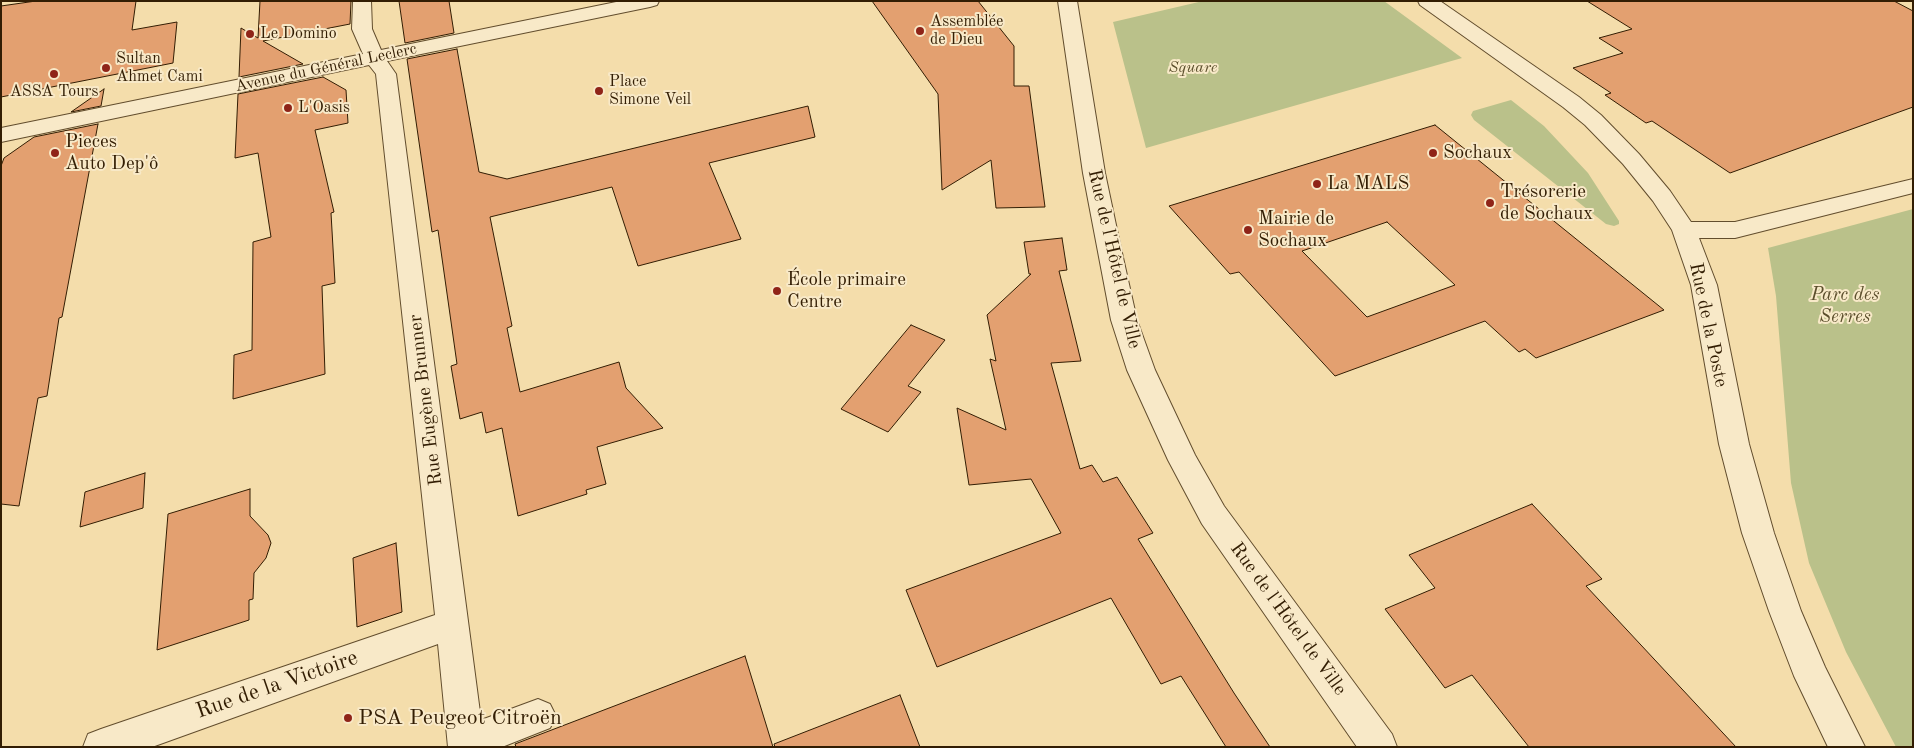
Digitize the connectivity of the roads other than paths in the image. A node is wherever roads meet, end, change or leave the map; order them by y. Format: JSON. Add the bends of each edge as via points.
{"nodes":[{"id":1,"x":362,"y":1,"type":"edge"},
{"id":2,"x":650,"y":1,"type":"edge"},
{"id":3,"x":1067,"y":1,"type":"edge"},
{"id":4,"x":1427,"y":1,"type":"edge"},
{"id":5,"x":374,"y":57,"type":"junction"},
{"id":6,"x":1,"y":135,"type":"edge"},
{"id":7,"x":1913,"y":186,"type":"edge"},
{"id":8,"x":1684,"y":230,"type":"junction"},
{"id":9,"x":453,"y":624,"type":"junction"},
{"id":10,"x":538,"y":716,"type":"dead end"},
{"id":11,"x":466,"y":745,"type":"edge"},
{"id":12,"x":101,"y":747,"type":"edge"},
{"id":13,"x":1379,"y":747,"type":"edge"},
{"id":14,"x":1847,"y":747,"type":"edge"}],
"edges":[{"from":1,"to":5,"type":"street","name":"Rue Eugène Brunner","via":[[362,29]]},
{"from":2,"to":5,"type":"street","name":"Avenue du Général Leclerc"},
{"from":3,"to":13,"type":"street","name":"Rue de l'Hôtel de Ville","via":[[1108,244],[1124,320],[1141,370],[1183,460],[1214,515]]},
{"from":4,"to":8,"type":"street","name":"Rue de la Poste","via":[[1592,120],[1662,196]]},
{"from":5,"to":6,"type":"street","name":"Avenue du Général Leclerc"},
{"from":5,"to":9,"type":"street","name":"Rue Eugène Brunner","via":[[386,74]]},
{"from":7,"to":8,"type":"street","via":[[1735,230]]},
{"from":8,"to":14,"type":"street","name":"Rue de la Poste","via":[[1704,285],[1734,444],[1758,533],[1811,676]]},
{"from":9,"to":11,"type":"street","name":"Rue Eugène Brunner"},
{"from":9,"to":12,"type":"street","name":"Rue de la Victoire"},
{"from":10,"to":11,"type":"street"}]}
